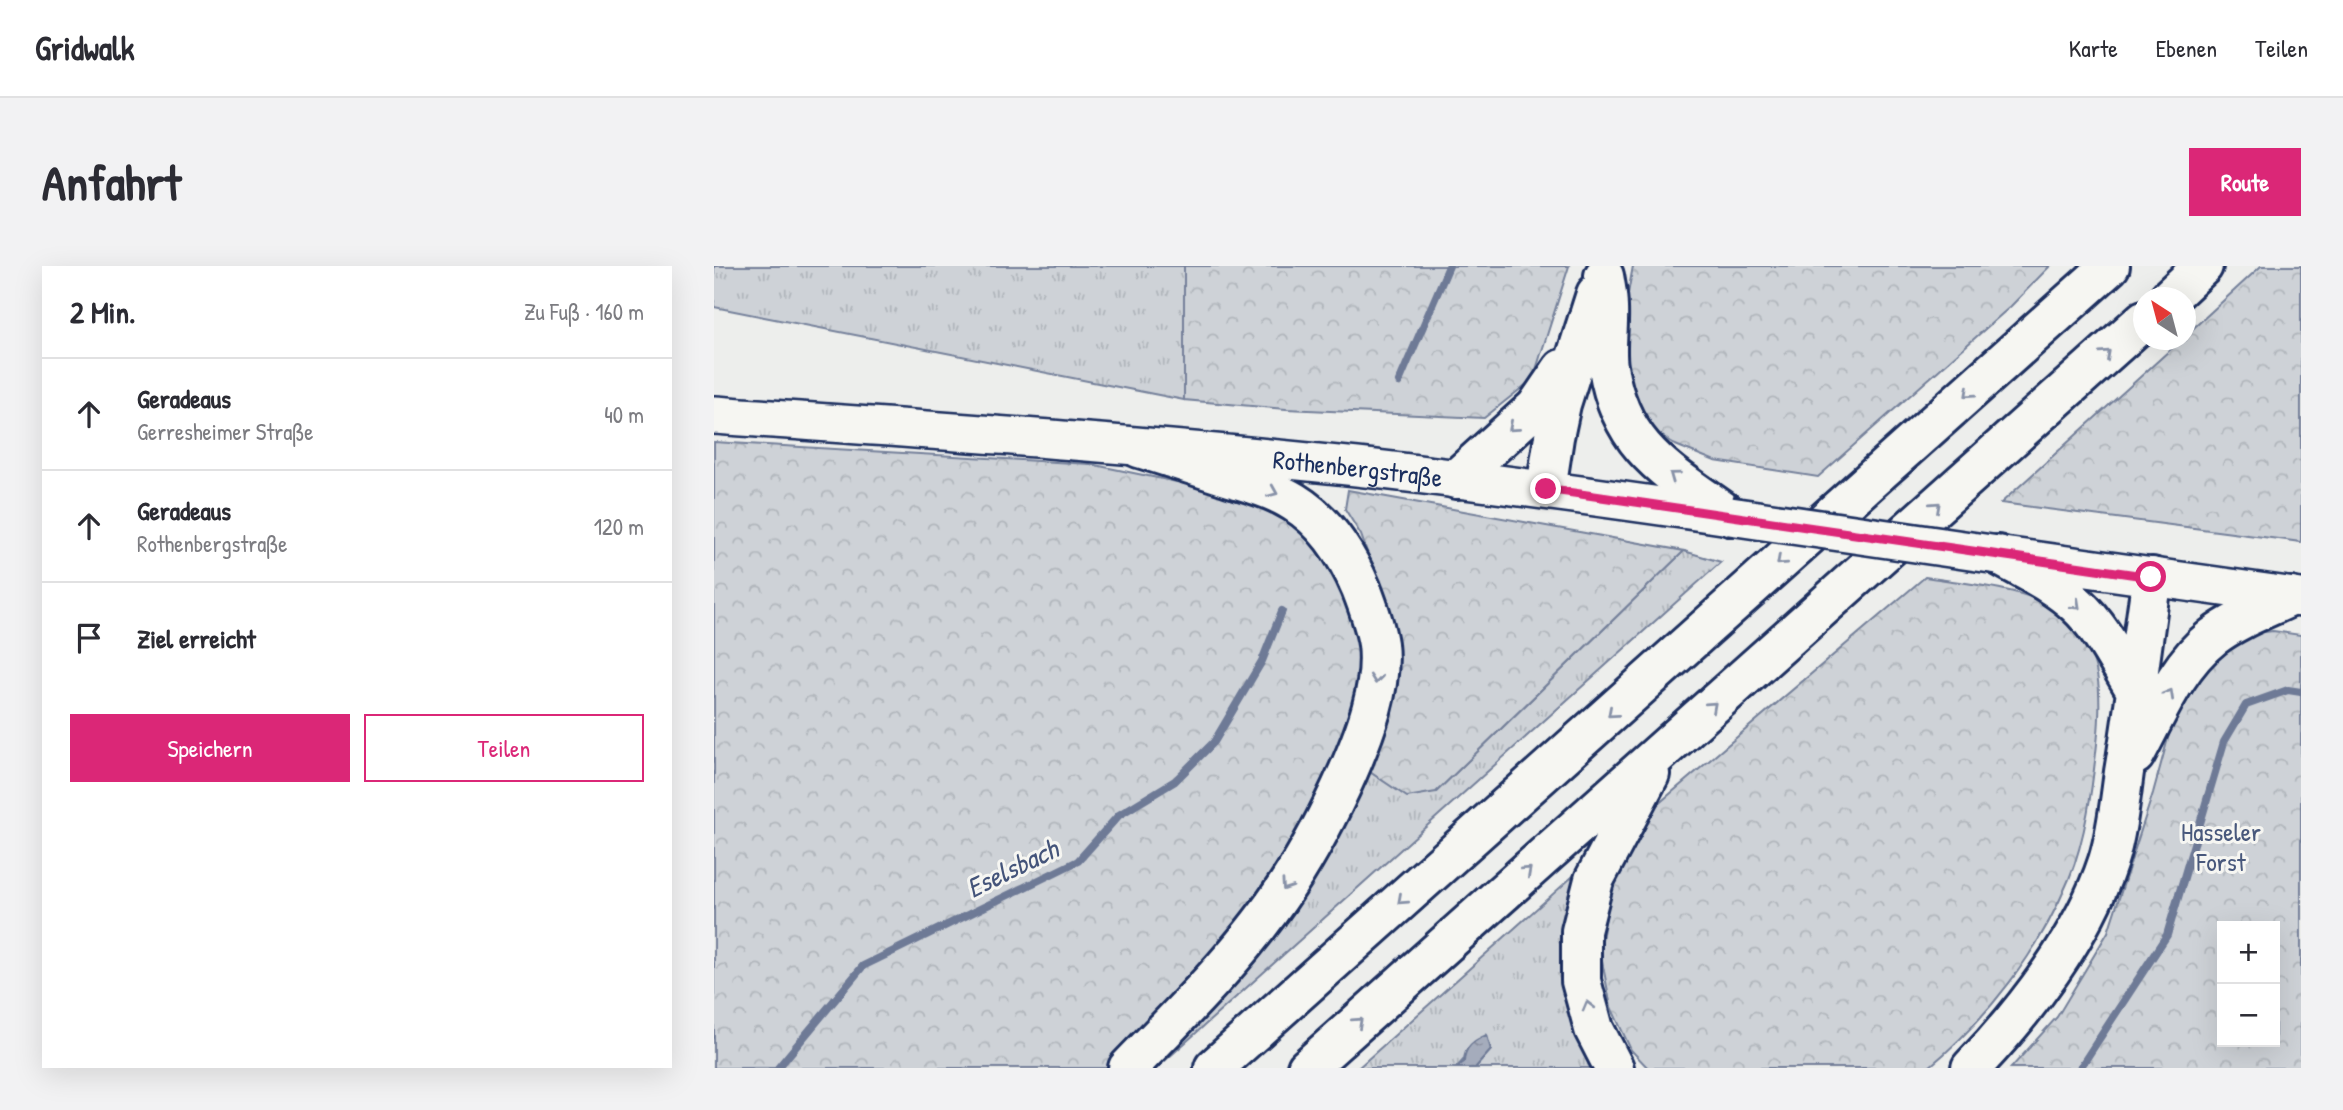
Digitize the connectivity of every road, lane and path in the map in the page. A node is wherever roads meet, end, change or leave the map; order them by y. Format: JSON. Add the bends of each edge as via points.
{"nodes":[{"id":1,"x":2067,"y":266,"type":"edge"},
{"id":2,"x":2110,"y":266,"type":"edge"},
{"id":3,"x":2203,"y":266,"type":"edge"},
{"id":4,"x":1606,"y":271,"type":"edge"},
{"id":5,"x":2181,"y":287,"type":"edge"},
{"id":6,"x":2133,"y":330,"type":"edge"},
{"id":7,"x":1582,"y":334,"type":"junction"},
{"id":8,"x":2020,"y":347,"type":"junction"},
{"id":9,"x":714,"y":415,"type":"edge"},
{"id":10,"x":1139,"y":448,"type":"junction"},
{"id":11,"x":1456,"y":479,"type":"junction"},
{"id":12,"x":1546,"y":489,"type":"junction"},
{"id":13,"x":1730,"y":516,"type":"junction"},
{"id":14,"x":1998,"y":555,"type":"junction"},
{"id":15,"x":2151,"y":577,"type":"junction"},
{"id":16,"x":2296,"y":598,"type":"edge"},
{"id":17,"x":2136,"y":691,"type":"junction"},
{"id":18,"x":1661,"y":752,"type":"junction"},
{"id":19,"x":2124,"y":775,"type":"junction"},
{"id":20,"x":1128,"y":1068,"type":"edge"},
{"id":21,"x":1214,"y":1068,"type":"edge"},
{"id":22,"x":1307,"y":1068,"type":"edge"},
{"id":23,"x":1614,"y":1068,"type":"edge"},
{"id":24,"x":1971,"y":1068,"type":"edge"}],
"edges":[{"from":1,"to":8,"type":"highway"},
{"from":2,"to":8,"type":"highway"},
{"from":3,"to":5,"type":"highway"},
{"from":4,"to":7,"type":"highway"},
{"from":13,"to":4,"type":"highway","one_way":true,"via":[[1654,461],[1625,422],[1608,367]]},
{"from":18,"to":6,"type":"highway","one_way":true},
{"from":7,"to":11,"type":"highway","one_way":true,"via":[[1536,407]]},
{"from":7,"to":12,"type":"highway","via":[[1553,437]]},
{"from":8,"to":21,"type":"highway","one_way":true},
{"from":9,"to":10,"type":"main road","name":"Rothenbergstraße"},
{"from":10,"to":11,"type":"main road","name":"Rothenbergstraße"},
{"from":10,"to":20,"type":"highway","one_way":true,"via":[[1254,484],[1310,513],[1356,576],[1378,645],[1377,682],[1356,753],[1288,885],[1218,974]]},
{"from":11,"to":12,"type":"main road","name":"Rothenbergstraße"},
{"from":12,"to":13,"type":"main road","name":"Rothenbergstraße"},
{"from":13,"to":14,"type":"main road","name":"Rothenbergstraße","bridge":true},
{"from":14,"to":15,"type":"main road","name":"Rothenbergstraße"},
{"from":14,"to":17,"type":"highway","one_way":true,"via":[[2077,604]]},
{"from":15,"to":16,"type":"main road","name":"Rothenbergstraße"},
{"from":15,"to":17,"type":"highway"},
{"from":19,"to":16,"type":"highway","one_way":true,"via":[[2176,680],[2195,655],[2213,637],[2240,621]]},
{"from":17,"to":19,"type":"highway"},
{"from":22,"to":18,"type":"highway","one_way":true},
{"from":23,"to":18,"type":"highway","one_way":true,"via":[[1594,1029],[1581,981],[1581,932],[1594,880]]},
{"from":19,"to":24,"type":"highway","via":[[2108,861],[2080,925],[2007,1031]]}]}
